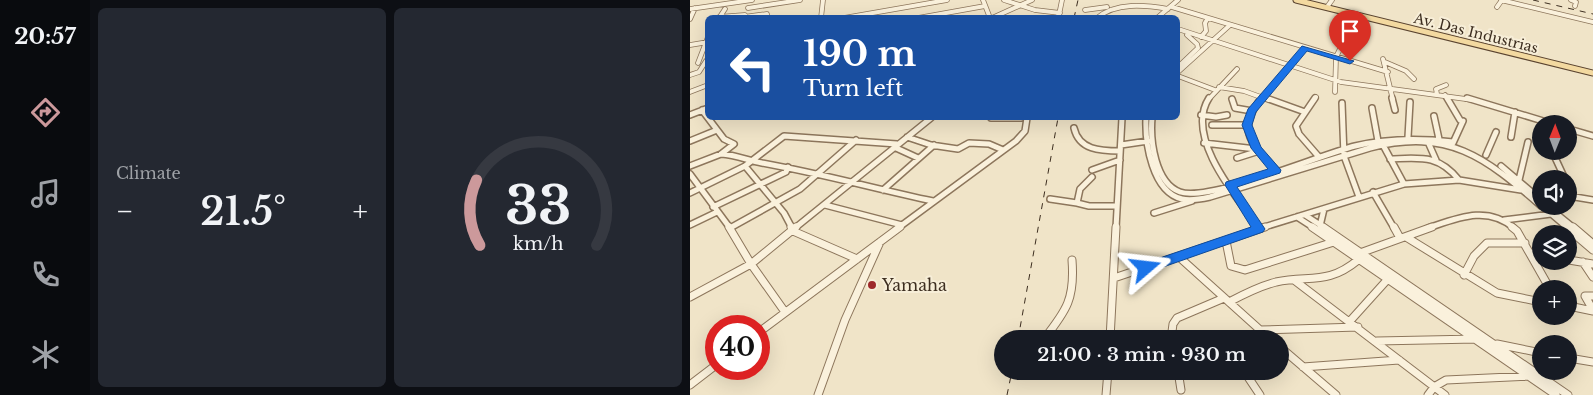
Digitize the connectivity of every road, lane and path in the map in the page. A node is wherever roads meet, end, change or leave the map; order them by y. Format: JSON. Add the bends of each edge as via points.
{"nodes":[{"id":1,"x":752,"y":0,"type":"edge"},
{"id":2,"x":768,"y":0,"type":"edge"},
{"id":3,"x":800,"y":0,"type":"edge"},
{"id":4,"x":823,"y":0,"type":"edge"},
{"id":5,"x":948,"y":0,"type":"edge"},
{"id":6,"x":983,"y":0,"type":"edge"},
{"id":7,"x":1004,"y":0,"type":"edge"},
{"id":8,"x":1032,"y":0,"type":"edge"},
{"id":9,"x":1062,"y":0,"type":"edge"},
{"id":10,"x":1178,"y":0,"type":"edge"},
{"id":11,"x":1296,"y":0,"type":"edge"},
{"id":12,"x":1332,"y":0,"type":"edge"},
{"id":13,"x":1502,"y":0,"type":"edge"},
{"id":14,"x":1571,"y":0,"type":"edge"},
{"id":15,"x":792,"y":1,"type":"junction"},
{"id":16,"x":942,"y":3,"type":"edge"},
{"id":17,"x":1022,"y":5,"type":"junction"},
{"id":18,"x":762,"y":6,"type":"junction"},
{"id":19,"x":984,"y":6,"type":"junction"},
{"id":20,"x":1575,"y":6,"type":"dead end"},
{"id":21,"x":1107,"y":7,"type":"dead end"},
{"id":22,"x":1497,"y":7,"type":"dead end"},
{"id":23,"x":692,"y":8,"type":"edge"},
{"id":24,"x":748,"y":8,"type":"junction"},
{"id":25,"x":790,"y":8,"type":"dead end"},
{"id":26,"x":1170,"y":8,"type":"junction"},
{"id":27,"x":1327,"y":8,"type":"junction"},
{"id":28,"x":725,"y":9,"type":"dead end"},
{"id":29,"x":1085,"y":10,"type":"dead end"},
{"id":30,"x":1095,"y":10,"type":"junction"},
{"id":31,"x":1060,"y":13,"type":"joint"},
{"id":32,"x":939,"y":14,"type":"edge"},
{"id":33,"x":720,"y":15,"type":"edge"},
{"id":34,"x":745,"y":15,"type":"edge"},
{"id":35,"x":756,"y":15,"type":"edge"},
{"id":36,"x":768,"y":15,"type":"edge"},
{"id":37,"x":821,"y":15,"type":"edge"},
{"id":38,"x":864,"y":15,"type":"edge"},
{"id":39,"x":989,"y":15,"type":"edge"},
{"id":40,"x":998,"y":15,"type":"edge"},
{"id":41,"x":1096,"y":15,"type":"edge"},
{"id":42,"x":1103,"y":15,"type":"edge"},
{"id":43,"x":1162,"y":15,"type":"edge"},
{"id":44,"x":1208,"y":18,"type":"junction"},
{"id":45,"x":690,"y":19,"type":"edge"},
{"id":46,"x":1593,"y":22,"type":"edge"},
{"id":47,"x":1230,"y":25,"type":"junction"},
{"id":48,"x":1180,"y":31,"type":"edge"},
{"id":49,"x":1180,"y":31,"type":"edge"},
{"id":50,"x":1193,"y":34,"type":"junction"},
{"id":51,"x":1201,"y":37,"type":"junction"},
{"id":52,"x":1213,"y":41,"type":"junction"},
{"id":53,"x":705,"y":42,"type":"edge"},
{"id":54,"x":690,"y":45,"type":"edge"},
{"id":55,"x":705,"y":45,"type":"edge"},
{"id":56,"x":1305,"y":48,"type":"junction"},
{"id":57,"x":1340,"y":49,"type":"dead end"},
{"id":58,"x":1202,"y":50,"type":"junction"},
{"id":59,"x":1195,"y":55,"type":"junction"},
{"id":60,"x":1336,"y":57,"type":"junction"},
{"id":61,"x":1180,"y":60,"type":"edge"},
{"id":62,"x":1184,"y":61,"type":"junction"},
{"id":63,"x":705,"y":62,"type":"edge"},
{"id":64,"x":698,"y":63,"type":"dead end"},
{"id":65,"x":1180,"y":65,"type":"edge"},
{"id":66,"x":1290,"y":66,"type":"junction"},
{"id":67,"x":705,"y":69,"type":"edge"},
{"id":68,"x":701,"y":70,"type":"junction"},
{"id":69,"x":1237,"y":70,"type":"dead end"},
{"id":70,"x":690,"y":72,"type":"edge"},
{"id":71,"x":1180,"y":72,"type":"edge"},
{"id":72,"x":1388,"y":72,"type":"junction"},
{"id":73,"x":1593,"y":73,"type":"edge"},
{"id":74,"x":1180,"y":75,"type":"edge"},
{"id":75,"x":690,"y":76,"type":"edge"},
{"id":76,"x":1414,"y":79,"type":"dead end"},
{"id":77,"x":1334,"y":80,"type":"junction"},
{"id":78,"x":1446,"y":85,"type":"dead end"},
{"id":79,"x":705,"y":86,"type":"edge"},
{"id":80,"x":1391,"y":88,"type":"junction"},
{"id":81,"x":1217,"y":89,"type":"junction"},
{"id":82,"x":690,"y":92,"type":"edge"},
{"id":83,"x":1335,"y":92,"type":"dead end"},
{"id":84,"x":1437,"y":94,"type":"junction"},
{"id":85,"x":1445,"y":95,"type":"junction"},
{"id":86,"x":1262,"y":97,"type":"junction"},
{"id":87,"x":1316,"y":97,"type":"dead end"},
{"id":88,"x":1232,"y":99,"type":"dead end"},
{"id":89,"x":1410,"y":102,"type":"dead end"},
{"id":90,"x":1342,"y":103,"type":"dead end"},
{"id":91,"x":1372,"y":108,"type":"dead end"},
{"id":92,"x":705,"y":109,"type":"edge"},
{"id":93,"x":1395,"y":110,"type":"dead end"},
{"id":94,"x":1252,"y":111,"type":"junction"},
{"id":95,"x":1306,"y":112,"type":"junction"},
{"id":96,"x":1515,"y":112,"type":"junction"},
{"id":97,"x":690,"y":115,"type":"edge"},
{"id":98,"x":1201,"y":115,"type":"junction"},
{"id":99,"x":1227,"y":115,"type":"dead end"},
{"id":100,"x":1434,"y":116,"type":"dead end"},
{"id":101,"x":1532,"y":118,"type":"edge"},
{"id":102,"x":711,"y":120,"type":"edge"},
{"id":103,"x":929,"y":120,"type":"edge"},
{"id":104,"x":1027,"y":120,"type":"edge"},
{"id":105,"x":1122,"y":120,"type":"edge"},
{"id":106,"x":1146,"y":120,"type":"edge"},
{"id":107,"x":1152,"y":120,"type":"edge"},
{"id":108,"x":1212,"y":125,"type":"dead end"},
{"id":109,"x":1247,"y":125,"type":"junction"},
{"id":110,"x":1074,"y":128,"type":"dead end"},
{"id":111,"x":717,"y":130,"type":"junction"},
{"id":112,"x":1496,"y":132,"type":"dead end"},
{"id":113,"x":1578,"y":132,"type":"edge"},
{"id":114,"x":1593,"y":136,"type":"edge"},
{"id":115,"x":908,"y":137,"type":"junction"},
{"id":116,"x":1408,"y":137,"type":"junction"},
{"id":117,"x":1511,"y":137,"type":"dead end"},
{"id":118,"x":1439,"y":139,"type":"junction"},
{"id":119,"x":856,"y":140,"type":"junction"},
{"id":120,"x":690,"y":141,"type":"edge"},
{"id":121,"x":1149,"y":141,"type":"junction"},
{"id":122,"x":1428,"y":142,"type":"junction"},
{"id":123,"x":1453,"y":142,"type":"junction"},
{"id":124,"x":1528,"y":142,"type":"dead end"},
{"id":125,"x":1204,"y":143,"type":"junction"},
{"id":126,"x":1380,"y":143,"type":"junction"},
{"id":127,"x":896,"y":145,"type":"junction"},
{"id":128,"x":934,"y":145,"type":"junction"},
{"id":129,"x":1121,"y":148,"type":"junction"},
{"id":130,"x":1003,"y":150,"type":"junction"},
{"id":131,"x":1258,"y":150,"type":"junction"},
{"id":132,"x":1344,"y":153,"type":"junction"},
{"id":133,"x":721,"y":154,"type":"junction"},
{"id":134,"x":1486,"y":155,"type":"junction"},
{"id":135,"x":1319,"y":157,"type":"junction"},
{"id":136,"x":918,"y":158,"type":"junction"},
{"id":137,"x":1237,"y":158,"type":"dead end"},
{"id":138,"x":1390,"y":159,"type":"junction"},
{"id":139,"x":1120,"y":160,"type":"junction"},
{"id":140,"x":1436,"y":160,"type":"junction"},
{"id":141,"x":751,"y":161,"type":"junction"},
{"id":142,"x":1298,"y":164,"type":"junction"},
{"id":143,"x":690,"y":166,"type":"edge"},
{"id":144,"x":745,"y":166,"type":"junction"},
{"id":145,"x":788,"y":167,"type":"junction"},
{"id":146,"x":1303,"y":169,"type":"junction"},
{"id":147,"x":1092,"y":170,"type":"dead end"},
{"id":148,"x":1276,"y":170,"type":"junction"},
{"id":149,"x":1501,"y":171,"type":"junction"},
{"id":150,"x":817,"y":173,"type":"junction"},
{"id":151,"x":690,"y":174,"type":"edge"},
{"id":152,"x":1161,"y":175,"type":"junction"},
{"id":153,"x":1092,"y":177,"type":"dead end"},
{"id":154,"x":1459,"y":180,"type":"junction"},
{"id":155,"x":1519,"y":180,"type":"junction"},
{"id":156,"x":850,"y":183,"type":"junction"},
{"id":157,"x":760,"y":184,"type":"junction"},
{"id":158,"x":1404,"y":184,"type":"junction"},
{"id":159,"x":1494,"y":185,"type":"junction"},
{"id":160,"x":1232,"y":188,"type":"junction"},
{"id":161,"x":699,"y":189,"type":"junction"},
{"id":162,"x":883,"y":190,"type":"junction"},
{"id":163,"x":1167,"y":190,"type":"junction"},
{"id":164,"x":1523,"y":190,"type":"junction"},
{"id":165,"x":1373,"y":192,"type":"junction"},
{"id":166,"x":1532,"y":192,"type":"joint"},
{"id":167,"x":690,"y":193,"type":"edge"},
{"id":168,"x":1359,"y":197,"type":"junction"},
{"id":169,"x":1532,"y":198,"type":"edge"},
{"id":170,"x":1577,"y":198,"type":"edge"},
{"id":171,"x":1050,"y":199,"type":"dead end"},
{"id":172,"x":1195,"y":199,"type":"junction"},
{"id":173,"x":1593,"y":200,"type":"edge"},
{"id":174,"x":933,"y":201,"type":"junction"},
{"id":175,"x":1077,"y":203,"type":"junction"},
{"id":176,"x":775,"y":204,"type":"junction"},
{"id":177,"x":824,"y":205,"type":"junction"},
{"id":178,"x":1118,"y":206,"type":"junction"},
{"id":179,"x":1174,"y":206,"type":"junction"},
{"id":180,"x":1324,"y":208,"type":"junction"},
{"id":181,"x":715,"y":209,"type":"junction"},
{"id":182,"x":1154,"y":213,"type":"dead end"},
{"id":183,"x":1532,"y":213,"type":"edge"},
{"id":184,"x":1556,"y":215,"type":"edge"},
{"id":185,"x":1301,"y":216,"type":"junction"},
{"id":186,"x":1504,"y":220,"type":"junction"},
{"id":187,"x":690,"y":225,"type":"edge"},
{"id":188,"x":902,"y":225,"type":"junction"},
{"id":189,"x":1320,"y":226,"type":"junction"},
{"id":190,"x":730,"y":228,"type":"junction"},
{"id":191,"x":1259,"y":229,"type":"junction"},
{"id":192,"x":793,"y":231,"type":"junction"},
{"id":193,"x":1403,"y":238,"type":"junction"},
{"id":194,"x":1226,"y":241,"type":"junction"},
{"id":195,"x":1337,"y":241,"type":"junction"},
{"id":196,"x":880,"y":242,"type":"junction"},
{"id":197,"x":1525,"y":244,"type":"junction"},
{"id":198,"x":1593,"y":248,"type":"edge"},
{"id":199,"x":1531,"y":253,"type":"joint"},
{"id":200,"x":1359,"y":256,"type":"junction"},
{"id":201,"x":1179,"y":258,"type":"junction"},
{"id":202,"x":857,"y":259,"type":"junction"},
{"id":203,"x":1072,"y":260,"type":"dead end"},
{"id":204,"x":1577,"y":261,"type":"edge"},
{"id":205,"x":1583,"y":262,"type":"junction"},
{"id":206,"x":752,"y":264,"type":"junction"},
{"id":207,"x":1593,"y":264,"type":"edge"},
{"id":208,"x":1464,"y":274,"type":"junction"},
{"id":209,"x":1593,"y":277,"type":"edge"},
{"id":210,"x":1114,"y":278,"type":"junction"},
{"id":211,"x":1294,"y":280,"type":"junction"},
{"id":212,"x":1387,"y":280,"type":"junction"},
{"id":213,"x":1545,"y":280,"type":"edge"},
{"id":214,"x":1593,"y":296,"type":"edge"},
{"id":215,"x":690,"y":297,"type":"edge"},
{"id":216,"x":1227,"y":300,"type":"junction"},
{"id":217,"x":1532,"y":300,"type":"edge"},
{"id":218,"x":1577,"y":307,"type":"edge"},
{"id":219,"x":1593,"y":310,"type":"edge"},
{"id":220,"x":785,"y":312,"type":"junction"},
{"id":221,"x":1350,"y":321,"type":"junction"},
{"id":222,"x":770,"y":324,"type":"edge"},
{"id":223,"x":1358,"y":327,"type":"junction"},
{"id":224,"x":1052,"y":330,"type":"edge"},
{"id":225,"x":1111,"y":330,"type":"edge"},
{"id":226,"x":1172,"y":330,"type":"edge"},
{"id":227,"x":1260,"y":330,"type":"joint"},
{"id":228,"x":1476,"y":339,"type":"junction"},
{"id":229,"x":1377,"y":342,"type":"junction"},
{"id":230,"x":1484,"y":344,"type":"junction"},
{"id":231,"x":1494,"y":344,"type":"junction"},
{"id":232,"x":1526,"y":350,"type":"junction"},
{"id":233,"x":1532,"y":351,"type":"edge"},
{"id":234,"x":1289,"y":355,"type":"edge"},
{"id":235,"x":1577,"y":359,"type":"edge"},
{"id":236,"x":1399,"y":360,"type":"junction"},
{"id":237,"x":1593,"y":362,"type":"edge"},
{"id":238,"x":1520,"y":366,"type":"junction"},
{"id":239,"x":1303,"y":367,"type":"junction"},
{"id":240,"x":705,"y":373,"type":"edge"},
{"id":241,"x":1529,"y":376,"type":"junction"},
{"id":242,"x":1107,"y":380,"type":"edge"},
{"id":243,"x":1179,"y":380,"type":"edge"},
{"id":244,"x":1250,"y":380,"type":"edge"},
{"id":245,"x":690,"y":385,"type":"edge"},
{"id":246,"x":1434,"y":387,"type":"junction"},
{"id":247,"x":1181,"y":390,"type":"dead end"},
{"id":248,"x":1554,"y":392,"type":"edge"},
{"id":249,"x":818,"y":395,"type":"edge"},
{"id":250,"x":1106,"y":395,"type":"edge"},
{"id":251,"x":1260,"y":395,"type":"edge"},
{"id":252,"x":1336,"y":395,"type":"edge"},
{"id":253,"x":1428,"y":395,"type":"edge"},
{"id":254,"x":1445,"y":395,"type":"edge"},
{"id":255,"x":1568,"y":395,"type":"edge"}],
"edges":[{"from":1,"to":23,"type":"street"},
{"from":1,"to":24,"type":"street"},
{"from":2,"to":18,"type":"street"},
{"from":3,"to":15,"type":"street"},
{"from":4,"to":37,"type":"street"},
{"from":5,"to":16,"type":"street"},
{"from":6,"to":19,"type":"street"},
{"from":7,"to":17,"type":"street"},
{"from":8,"to":17,"type":"street"},
{"from":9,"to":31,"type":"street"},
{"from":10,"to":26,"type":"street"},
{"from":11,"to":27,"type":"main road","name":"Av. Das Industrias"},
{"from":12,"to":27,"type":"street"},
{"from":13,"to":22,"type":"street"},
{"from":13,"to":46,"type":"street"},
{"from":14,"to":20,"type":"street","via":[[1576,2]]},
{"from":15,"to":18,"type":"street"},
{"from":15,"to":25,"type":"street"},
{"from":16,"to":38,"type":"street"},
{"from":17,"to":31,"type":"street"},
{"from":17,"to":40,"type":"street"},
{"from":18,"to":24,"type":"street"},
{"from":19,"to":32,"type":"street"},
{"from":19,"to":39,"type":"street"},
{"from":21,"to":30,"type":"street"},
{"from":23,"to":45,"type":"street"},
{"from":24,"to":34,"type":"street"},
{"from":26,"to":42,"type":"street","via":[[1128,6]]},
{"from":26,"to":43,"type":"street"},
{"from":26,"to":44,"type":"street"},
{"from":27,"to":73,"type":"main road","name":"Av. Das Industrias"},
{"from":28,"to":33,"type":"street"},
{"from":29,"to":30,"type":"street"},
{"from":30,"to":41,"type":"street"},
{"from":35,"to":36,"type":"street"},
{"from":44,"to":47,"type":"street"},
{"from":44,"to":51,"type":"street","via":[[1206,32]]},
{"from":47,"to":52,"type":"street"},
{"from":47,"to":56,"type":"street"},
{"from":48,"to":50,"type":"street"},
{"from":49,"to":59,"type":"street","via":[[1197,44]]},
{"from":50,"to":51,"type":"street"},
{"from":50,"to":58,"type":"street"},
{"from":51,"to":52,"type":"street"},
{"from":52,"to":58,"type":"street"},
{"from":52,"to":66,"type":"street"},
{"from":53,"to":54,"type":"street"},
{"from":55,"to":64,"type":"street"},
{"from":56,"to":60,"type":"street"},
{"from":56,"to":66,"type":"street"},
{"from":57,"to":60,"type":"street"},
{"from":58,"to":59,"type":"street"},
{"from":59,"to":62,"type":"street"},
{"from":59,"to":71,"type":"street"},
{"from":60,"to":72,"type":"street"},
{"from":60,"to":77,"type":"street"},
{"from":61,"to":62,"type":"street"},
{"from":62,"to":65,"type":"street"},
{"from":63,"to":68,"type":"street"},
{"from":66,"to":77,"type":"street"},
{"from":66,"to":86,"type":"street"},
{"from":67,"to":68,"type":"street"},
{"from":68,"to":70,"type":"street"},
{"from":68,"to":75,"type":"street"},
{"from":69,"to":81,"type":"street"},
{"from":72,"to":76,"type":"street","via":[[1384,61],[1406,70]]},
{"from":72,"to":80,"type":"street"},
{"from":74,"to":81,"type":"street"},
{"from":77,"to":80,"type":"street"},
{"from":77,"to":83,"type":"street"},
{"from":78,"to":84,"type":"street","via":[[1436,89]]},
{"from":79,"to":82,"type":"street"},
{"from":80,"to":84,"type":"street"},
{"from":80,"to":93,"type":"street"},
{"from":81,"to":86,"type":"street","via":[[1244,90]]},
{"from":81,"to":98,"type":"street","via":[[1204,105]]},
{"from":84,"to":85,"type":"street"},
{"from":85,"to":96,"type":"street"},
{"from":85,"to":123,"type":"street","via":[[1461,121]]},
{"from":86,"to":94,"type":"street"},
{"from":86,"to":95,"type":"street"},
{"from":87,"to":95,"type":"street"},
{"from":88,"to":94,"type":"street","via":[[1235,108]]},
{"from":89,"to":116,"type":"street"},
{"from":90,"to":132,"type":"street"},
{"from":91,"to":126,"type":"street"},
{"from":92,"to":97,"type":"street"},
{"from":94,"to":109,"type":"street"},
{"from":95,"to":135,"type":"street","via":[[1296,130]]},
{"from":96,"to":101,"type":"street"},
{"from":96,"to":117,"type":"street"},
{"from":98,"to":99,"type":"street"},
{"from":98,"to":125,"type":"street"},
{"from":100,"to":118,"type":"street"},
{"from":102,"to":111,"type":"street"},
{"from":103,"to":115,"type":"street"},
{"from":104,"to":130,"type":"street","via":[[1022,135]]},
{"from":105,"to":129,"type":"street"},
{"from":106,"to":121,"type":"street"},
{"from":107,"to":121,"type":"street"},
{"from":108,"to":109,"type":"street"},
{"from":109,"to":131,"type":"street"},
{"from":110,"to":129,"type":"street","via":[[1076,138],[1094,150]]},
{"from":111,"to":120,"type":"street"},
{"from":111,"to":133,"type":"street","via":[[734,144]]},
{"from":112,"to":134,"type":"street"},
{"from":113,"to":114,"type":"street"},
{"from":115,"to":127,"type":"street"},
{"from":115,"to":128,"type":"street"},
{"from":116,"to":118,"type":"street"},
{"from":116,"to":126,"type":"street"},
{"from":118,"to":123,"type":"street"},
{"from":119,"to":127,"type":"street"},
{"from":119,"to":141,"type":"street","via":[[784,136]]},
{"from":119,"to":150,"type":"street"},
{"from":121,"to":129,"type":"street"},
{"from":121,"to":152,"type":"street"},
{"from":122,"to":126,"type":"street"},
{"from":122,"to":140,"type":"street"},
{"from":122,"to":149,"type":"street","via":[[1476,154]]},
{"from":123,"to":134,"type":"street"},
{"from":124,"to":155,"type":"street"},
{"from":125,"to":131,"type":"street"},
{"from":125,"to":160,"type":"street"},
{"from":126,"to":132,"type":"street"},
{"from":126,"to":138,"type":"street"},
{"from":127,"to":136,"type":"street"},
{"from":127,"to":156,"type":"street"},
{"from":128,"to":130,"type":"street","via":[[958,149],[969,143],[988,144]]},
{"from":128,"to":136,"type":"street"},
{"from":129,"to":139,"type":"street"},
{"from":130,"to":174,"type":"street"},
{"from":131,"to":137,"type":"street"},
{"from":131,"to":148,"type":"street"},
{"from":132,"to":135,"type":"street"},
{"from":132,"to":146,"type":"street"},
{"from":132,"to":168,"type":"street"},
{"from":133,"to":141,"type":"street","via":[[737,155]]},
{"from":133,"to":143,"type":"street"},
{"from":134,"to":155,"type":"street"},
{"from":135,"to":142,"type":"street"},
{"from":136,"to":162,"type":"street"},
{"from":138,"to":140,"type":"street"},
{"from":138,"to":158,"type":"street"},
{"from":139,"to":147,"type":"street"},
{"from":139,"to":178,"type":"street"},
{"from":140,"to":154,"type":"street","via":[[1450,167]]},
{"from":141,"to":144,"type":"street"},
{"from":141,"to":145,"type":"street"},
{"from":142,"to":146,"type":"street"},
{"from":142,"to":148,"type":"street"},
{"from":144,"to":157,"type":"street"},
{"from":144,"to":161,"type":"street"},
{"from":145,"to":150,"type":"street"},
{"from":145,"to":157,"type":"street","via":[[786,172]]},
{"from":146,"to":160,"type":"street"},
{"from":148,"to":160,"type":"street"},
{"from":149,"to":159,"type":"street","via":[[1502,176]]},
{"from":149,"to":164,"type":"street"},
{"from":150,"to":156,"type":"street"},
{"from":150,"to":176,"type":"street","via":[[800,189]]},
{"from":151,"to":161,"type":"street"},
{"from":152,"to":160,"type":"street","via":[[1174,189],[1185,194]]},
{"from":152,"to":163,"type":"street"},
{"from":153,"to":175,"type":"street","via":[[1080,190]]},
{"from":154,"to":158,"type":"street"},
{"from":154,"to":159,"type":"street"},
{"from":155,"to":166,"type":"street"},
{"from":156,"to":162,"type":"street"},
{"from":156,"to":177,"type":"street"},
{"from":157,"to":176,"type":"street"},
{"from":157,"to":181,"type":"street"},
{"from":158,"to":165,"type":"street"},
{"from":159,"to":164,"type":"street"},
{"from":160,"to":172,"type":"street"},
{"from":160,"to":191,"type":"street"},
{"from":161,"to":167,"type":"street"},
{"from":161,"to":181,"type":"street"},
{"from":162,"to":174,"type":"street"},
{"from":163,"to":172,"type":"street","via":[[1172,196]]},
{"from":163,"to":179,"type":"street"},
{"from":164,"to":166,"type":"street"},
{"from":164,"to":169,"type":"street"},
{"from":165,"to":168,"type":"street"},
{"from":165,"to":193,"type":"street"},
{"from":168,"to":180,"type":"street"},
{"from":170,"to":173,"type":"street"},
{"from":171,"to":175,"type":"street"},
{"from":172,"to":179,"type":"street"},
{"from":174,"to":188,"type":"street"},
{"from":175,"to":178,"type":"street"},
{"from":176,"to":190,"type":"street"},
{"from":176,"to":192,"type":"street"},
{"from":177,"to":188,"type":"street"},
{"from":177,"to":192,"type":"street"},
{"from":178,"to":210,"type":"street"},
{"from":179,"to":182,"type":"street"},
{"from":180,"to":185,"type":"street"},
{"from":180,"to":189,"type":"street"},
{"from":181,"to":187,"type":"street"},
{"from":181,"to":190,"type":"street"},
{"from":183,"to":186,"type":"street"},
{"from":184,"to":198,"type":"street"},
{"from":185,"to":189,"type":"street"},
{"from":185,"to":191,"type":"street"},
{"from":185,"to":195,"type":"street"},
{"from":186,"to":193,"type":"street","via":[[1489,215],[1465,215]]},
{"from":186,"to":197,"type":"street"},
{"from":188,"to":196,"type":"street"},
{"from":189,"to":195,"type":"street"},
{"from":190,"to":206,"type":"street"},
{"from":191,"to":194,"type":"street"},
{"from":192,"to":202,"type":"street"},
{"from":192,"to":206,"type":"street"},
{"from":193,"to":200,"type":"street"},
{"from":193,"to":208,"type":"street"},
{"from":194,"to":195,"type":"street","via":[[1231,266],[1237,270],[1252,269]]},
{"from":194,"to":201,"type":"street"},
{"from":195,"to":200,"type":"street"},
{"from":196,"to":202,"type":"street"},
{"from":196,"to":249,"type":"street","via":[[845,320]]},
{"from":197,"to":199,"type":"street"},
{"from":197,"to":208,"type":"street","via":[[1484,245]]},
{"from":199,"to":213,"type":"street"},
{"from":200,"to":211,"type":"street","via":[[1348,270],[1336,276]]},
{"from":200,"to":212,"type":"street"},
{"from":200,"to":231,"type":"street"},
{"from":201,"to":210,"type":"street"},
{"from":201,"to":216,"type":"street"},
{"from":202,"to":220,"type":"street"},
{"from":203,"to":224,"type":"street","via":[[1074,295]]},
{"from":204,"to":205,"type":"street"},
{"from":205,"to":207,"type":"street"},
{"from":205,"to":209,"type":"street"},
{"from":206,"to":215,"type":"street"},
{"from":206,"to":220,"type":"street"},
{"from":208,"to":217,"type":"street","via":[[1497,293]]},
{"from":210,"to":225,"type":"street"},
{"from":211,"to":216,"type":"street","via":[[1269,284]]},
{"from":211,"to":221,"type":"street"},
{"from":212,"to":221,"type":"street"},
{"from":212,"to":228,"type":"street"},
{"from":214,"to":219,"type":"street","via":[[1585,296]]},
{"from":216,"to":226,"type":"street","via":[[1177,318]]},
{"from":216,"to":227,"type":"street"},
{"from":218,"to":219,"type":"street"},
{"from":220,"to":222,"type":"street"},
{"from":221,"to":223,"type":"street"},
{"from":223,"to":227,"type":"street"},
{"from":223,"to":229,"type":"street"},
{"from":228,"to":229,"type":"street"},
{"from":228,"to":230,"type":"street"},
{"from":229,"to":236,"type":"street"},
{"from":230,"to":231,"type":"street"},
{"from":230,"to":238,"type":"street"},
{"from":231,"to":232,"type":"street"},
{"from":231,"to":238,"type":"street"},
{"from":232,"to":233,"type":"street"},
{"from":232,"to":238,"type":"street"},
{"from":234,"to":239,"type":"street"},
{"from":235,"to":237,"type":"street"},
{"from":236,"to":239,"type":"street"},
{"from":236,"to":246,"type":"street"},
{"from":238,"to":241,"type":"street"},
{"from":238,"to":248,"type":"street"},
{"from":239,"to":252,"type":"street"},
{"from":240,"to":245,"type":"street"},
{"from":241,"to":246,"type":"street","via":[[1446,380]]},
{"from":241,"to":248,"type":"street"},
{"from":242,"to":250,"type":"street"},
{"from":243,"to":247,"type":"street"},
{"from":244,"to":251,"type":"street"},
{"from":246,"to":253,"type":"street"},
{"from":246,"to":254,"type":"street"},
{"from":248,"to":255,"type":"street"}]}
